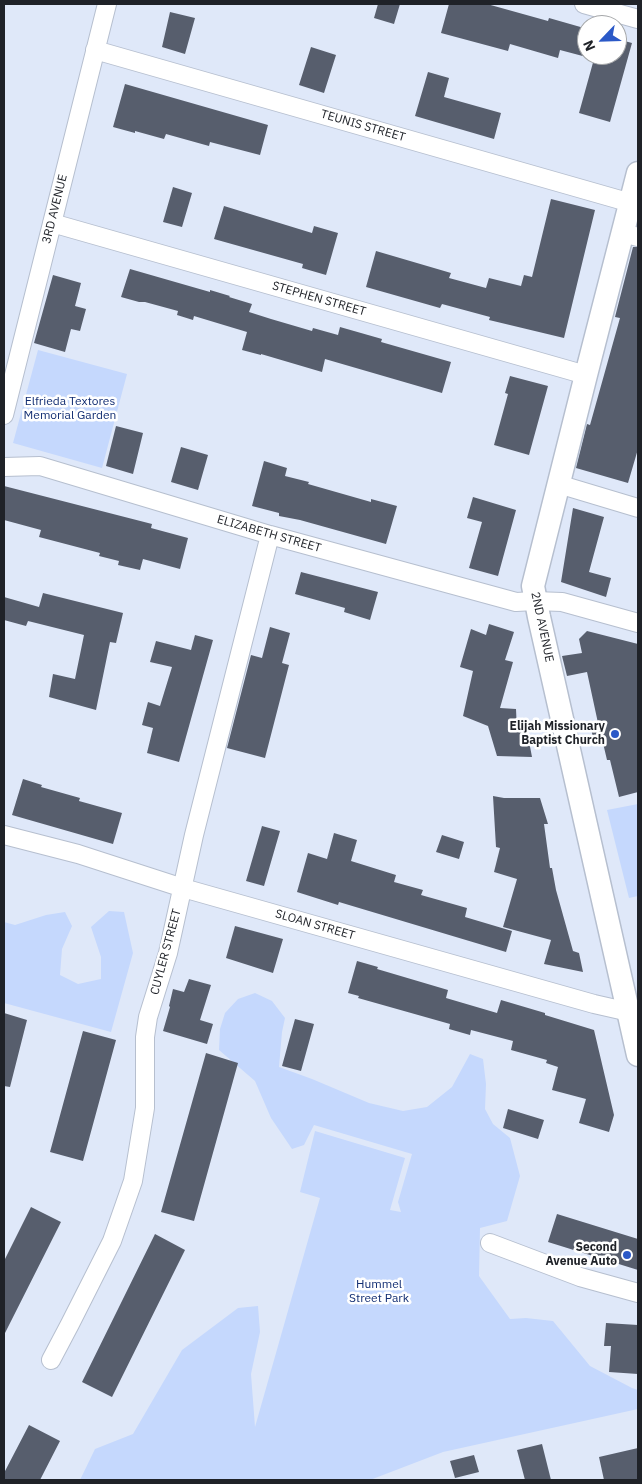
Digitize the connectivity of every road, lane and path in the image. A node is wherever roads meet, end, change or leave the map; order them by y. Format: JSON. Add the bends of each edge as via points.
{"nodes":[{"id":1,"x":106,"y":4,"type":"edge"},
{"id":2,"x":584,"y":4,"type":"edge"},
{"id":3,"x":638,"y":19,"type":"edge"},
{"id":4,"x":95,"y":50,"type":"junction"},
{"id":5,"x":638,"y":173,"type":"edge"},
{"id":6,"x":631,"y":202,"type":"junction"},
{"id":7,"x":52,"y":223,"type":"junction"},
{"id":8,"x":630,"y":235,"type":"edge"},
{"id":9,"x":586,"y":375,"type":"junction"},
{"id":10,"x":4,"y":415,"type":"edge"},
{"id":11,"x":4,"y":467,"type":"edge"},
{"id":12,"x":558,"y":484,"type":"junction"},
{"id":13,"x":638,"y":508,"type":"edge"},
{"id":14,"x":270,"y":535,"type":"junction"},
{"id":15,"x":535,"y":600,"type":"junction"},
{"id":16,"x":638,"y":623,"type":"edge"},
{"id":17,"x":4,"y":834,"type":"edge"},
{"id":18,"x":183,"y":888,"type":"junction"},
{"id":19,"x":633,"y":1013,"type":"edge"},
{"id":20,"x":638,"y":1055,"type":"edge"},
{"id":21,"x":490,"y":1243,"type":"dead end"},
{"id":22,"x":638,"y":1293,"type":"edge"},
{"id":23,"x":51,"y":1360,"type":"dead end"}],
"edges":[{"from":1,"to":4,"type":"street","name":"3RD AVENUE"},
{"from":2,"to":3,"type":"street"},
{"from":4,"to":6,"type":"street","name":"TEUNIS STREET"},
{"from":4,"to":7,"type":"street","name":"3RD AVENUE"},
{"from":5,"to":6,"type":"street","name":"2ND AVENUE"},
{"from":6,"to":8,"type":"street","name":"2ND AVENUE"},
{"from":7,"to":9,"type":"street","name":"STEPHEN STREET"},
{"from":7,"to":10,"type":"street","name":"3RD AVENUE"},
{"from":8,"to":9,"type":"street","name":"2ND AVENUE"},
{"from":9,"to":12,"type":"street","name":"2ND AVENUE"},
{"from":11,"to":14,"type":"street","name":"ELIZABETH STREET","via":[[40,466]]},
{"from":12,"to":13,"type":"street"},
{"from":12,"to":15,"type":"street","name":"2ND AVENUE","via":[[533,586]]},
{"from":14,"to":15,"type":"street","name":"ELIZABETH STREET","via":[[516,602]]},
{"from":14,"to":18,"type":"street","name":"CUYLER STREET"},
{"from":15,"to":16,"type":"street","name":"ELIZABETH STREET","via":[[562,602]]},
{"from":15,"to":19,"type":"street","name":"2ND AVENUE"},
{"from":17,"to":18,"type":"street","name":"SLOAN STREET"},
{"from":18,"to":19,"type":"street","name":"SLOAN STREET"},
{"from":18,"to":23,"type":"street","name":"CUYLER STREET","via":[[168,953],[148,1017],[145,1108],[133,1180],[112,1241]]},
{"from":19,"to":20,"type":"street","name":"2ND AVENUE"},
{"from":21,"to":22,"type":"street","via":[[580,1277]]}]}
